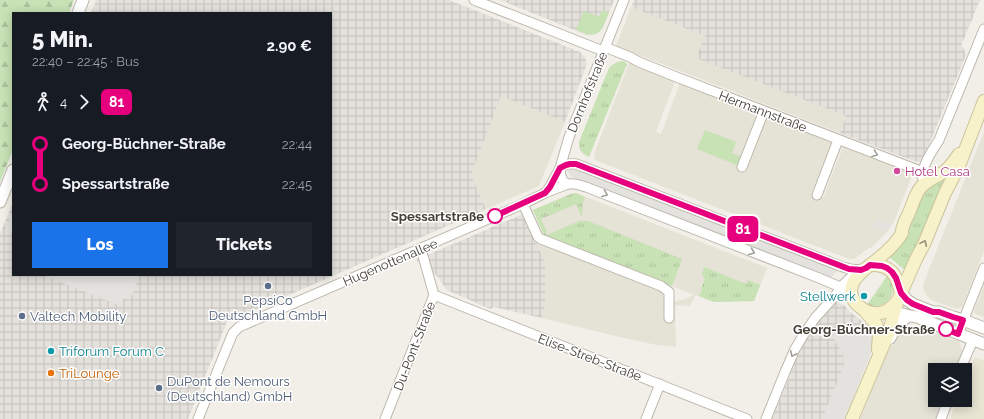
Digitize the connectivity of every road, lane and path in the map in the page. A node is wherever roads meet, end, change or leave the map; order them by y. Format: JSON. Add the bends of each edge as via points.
{"nodes":[{"id":1,"x":83,"y":0,"type":"edge"},
{"id":2,"x":474,"y":0,"type":"edge"},
{"id":3,"x":624,"y":0,"type":"edge"},
{"id":4,"x":78,"y":12,"type":"edge"},
{"id":5,"x":984,"y":29,"type":"edge"},
{"id":6,"x":604,"y":49,"type":"junction"},
{"id":7,"x":984,"y":101,"type":"edge"},
{"id":8,"x":764,"y":111,"type":"junction"},
{"id":9,"x":973,"y":129,"type":"junction"},
{"id":10,"x":838,"y":140,"type":"junction"},
{"id":11,"x":742,"y":167,"type":"dead end"},
{"id":12,"x":560,"y":168,"type":"junction"},
{"id":13,"x":12,"y":172,"type":"edge"},
{"id":14,"x":923,"y":172,"type":"junction"},
{"id":15,"x":568,"y":184,"type":"junction"},
{"id":16,"x":921,"y":187,"type":"junction"},
{"id":17,"x":545,"y":193,"type":"junction"},
{"id":18,"x":817,"y":195,"type":"dead end"},
{"id":19,"x":0,"y":202,"type":"edge"},
{"id":20,"x":523,"y":204,"type":"junction"},
{"id":21,"x":420,"y":249,"type":"junction"},
{"id":22,"x":865,"y":268,"type":"junction"},
{"id":23,"x":984,"y":268,"type":"edge"},
{"id":24,"x":908,"y":278,"type":"junction"},
{"id":25,"x":848,"y":288,"type":"junction"},
{"id":26,"x":434,"y":295,"type":"junction"},
{"id":27,"x":893,"y":304,"type":"junction"},
{"id":28,"x":865,"y":311,"type":"junction"},
{"id":29,"x":939,"y":312,"type":"junction"},
{"id":30,"x":908,"y":316,"type":"junction"},
{"id":31,"x":669,"y":318,"type":"dead end"},
{"id":32,"x":963,"y":320,"type":"junction"},
{"id":33,"x":984,"y":328,"type":"edge"},
{"id":34,"x":958,"y":334,"type":"junction"},
{"id":35,"x":973,"y":340,"type":"junction"},
{"id":36,"x":984,"y":344,"type":"edge"},
{"id":37,"x":878,"y":355,"type":"junction"},
{"id":38,"x":963,"y":363,"type":"edge"},
{"id":39,"x":660,"y":384,"type":"junction"},
{"id":40,"x":945,"y":407,"type":"edge"},
{"id":41,"x":198,"y":419,"type":"edge"},
{"id":42,"x":385,"y":419,"type":"edge"},
{"id":43,"x":646,"y":419,"type":"edge"},
{"id":44,"x":746,"y":419,"type":"edge"},
{"id":45,"x":766,"y":419,"type":"edge"},
{"id":46,"x":852,"y":419,"type":"edge"},
{"id":47,"x":941,"y":419,"type":"edge"}],
"edges":[{"from":1,"to":4,"type":"street"},
{"from":2,"to":6,"type":"street","name":"Hermannstraße"},
{"from":3,"to":6,"type":"street","name":"Dornhofstraße"},
{"from":5,"to":14,"type":"street","via":[[939,140]]},
{"from":6,"to":8,"type":"street","name":"Hermannstraße"},
{"from":6,"to":12,"type":"street","name":"Dornhofstraße","via":[[569,137]]},
{"from":7,"to":9,"type":"main road"},
{"from":8,"to":10,"type":"street","name":"Hermannstraße"},
{"from":8,"to":11,"type":"street"},
{"from":9,"to":16,"type":"main road","via":[[955,161]]},
{"from":24,"to":9,"type":"main road","one_way":true,"via":[[967,148]]},
{"from":10,"to":14,"type":"street","name":"Hermannstraße","one_way":true},
{"from":10,"to":18,"type":"street"},
{"from":12,"to":15,"type":"street","via":[[561,176]]},
{"from":12,"to":17,"type":"street"},
{"from":12,"to":22,"type":"street","via":[[570,164],[581,166],[835,264],[849,269]]},
{"from":13,"to":19,"type":"street"},
{"from":14,"to":16,"type":"street"},
{"from":15,"to":17,"type":"street","name":"Hugenottenallee"},
{"from":15,"to":25,"type":"street","one_way":true,"via":[[586,187]]},
{"from":16,"to":22,"type":"main road","via":[[902,232],[892,245]]},
{"from":17,"to":20,"type":"street","name":"Hugenottenallee"},
{"from":20,"to":21,"type":"street","name":"Hugenottenallee"},
{"from":20,"to":31,"type":"street","via":[[541,239],[661,286],[669,292]]},
{"from":21,"to":26,"type":"street","name":"Du-Pont-Straße"},
{"from":21,"to":41,"type":"street","name":"Hugenottenallee","via":[[239,327],[230,340]]},
{"from":22,"to":25,"type":"main road"},
{"from":22,"to":27,"type":"main road","via":[[882,266],[892,272],[896,278]]},
{"from":23,"to":32,"type":"street"},
{"from":24,"to":27,"type":"main road"},
{"from":24,"to":29,"type":"street","via":[[909,294]]},
{"from":25,"to":28,"type":"main road","via":[[855,302]]},
{"from":25,"to":45,"type":"street","one_way":true,"via":[[835,296],[804,334],[795,349]]},
{"from":26,"to":39,"type":"street","name":"Elise-Streb-Straße"},
{"from":26,"to":42,"type":"street","name":"Du-Pont-Straße"},
{"from":27,"to":28,"type":"main road","via":[[875,313]]},
{"from":27,"to":29,"type":"street","via":[[907,300],[933,312]]},
{"from":27,"to":30,"type":"street"},
{"from":27,"to":37,"type":"main road","via":[[889,332]]},
{"from":28,"to":37,"type":"main road","via":[[876,324],[879,333]]},
{"from":29,"to":32,"type":"street"},
{"from":30,"to":34,"type":"street"},
{"from":30,"to":37,"type":"street","via":[[895,328],[887,346]]},
{"from":32,"to":33,"type":"street"},
{"from":32,"to":34,"type":"street"},
{"from":34,"to":35,"type":"street"},
{"from":35,"to":36,"type":"street"},
{"from":35,"to":38,"type":"street"},
{"from":37,"to":46,"type":"main road"},
{"from":39,"to":43,"type":"street"},
{"from":39,"to":44,"type":"street","name":"Elise-Streb-Straße"},
{"from":40,"to":47,"type":"street"}]}
